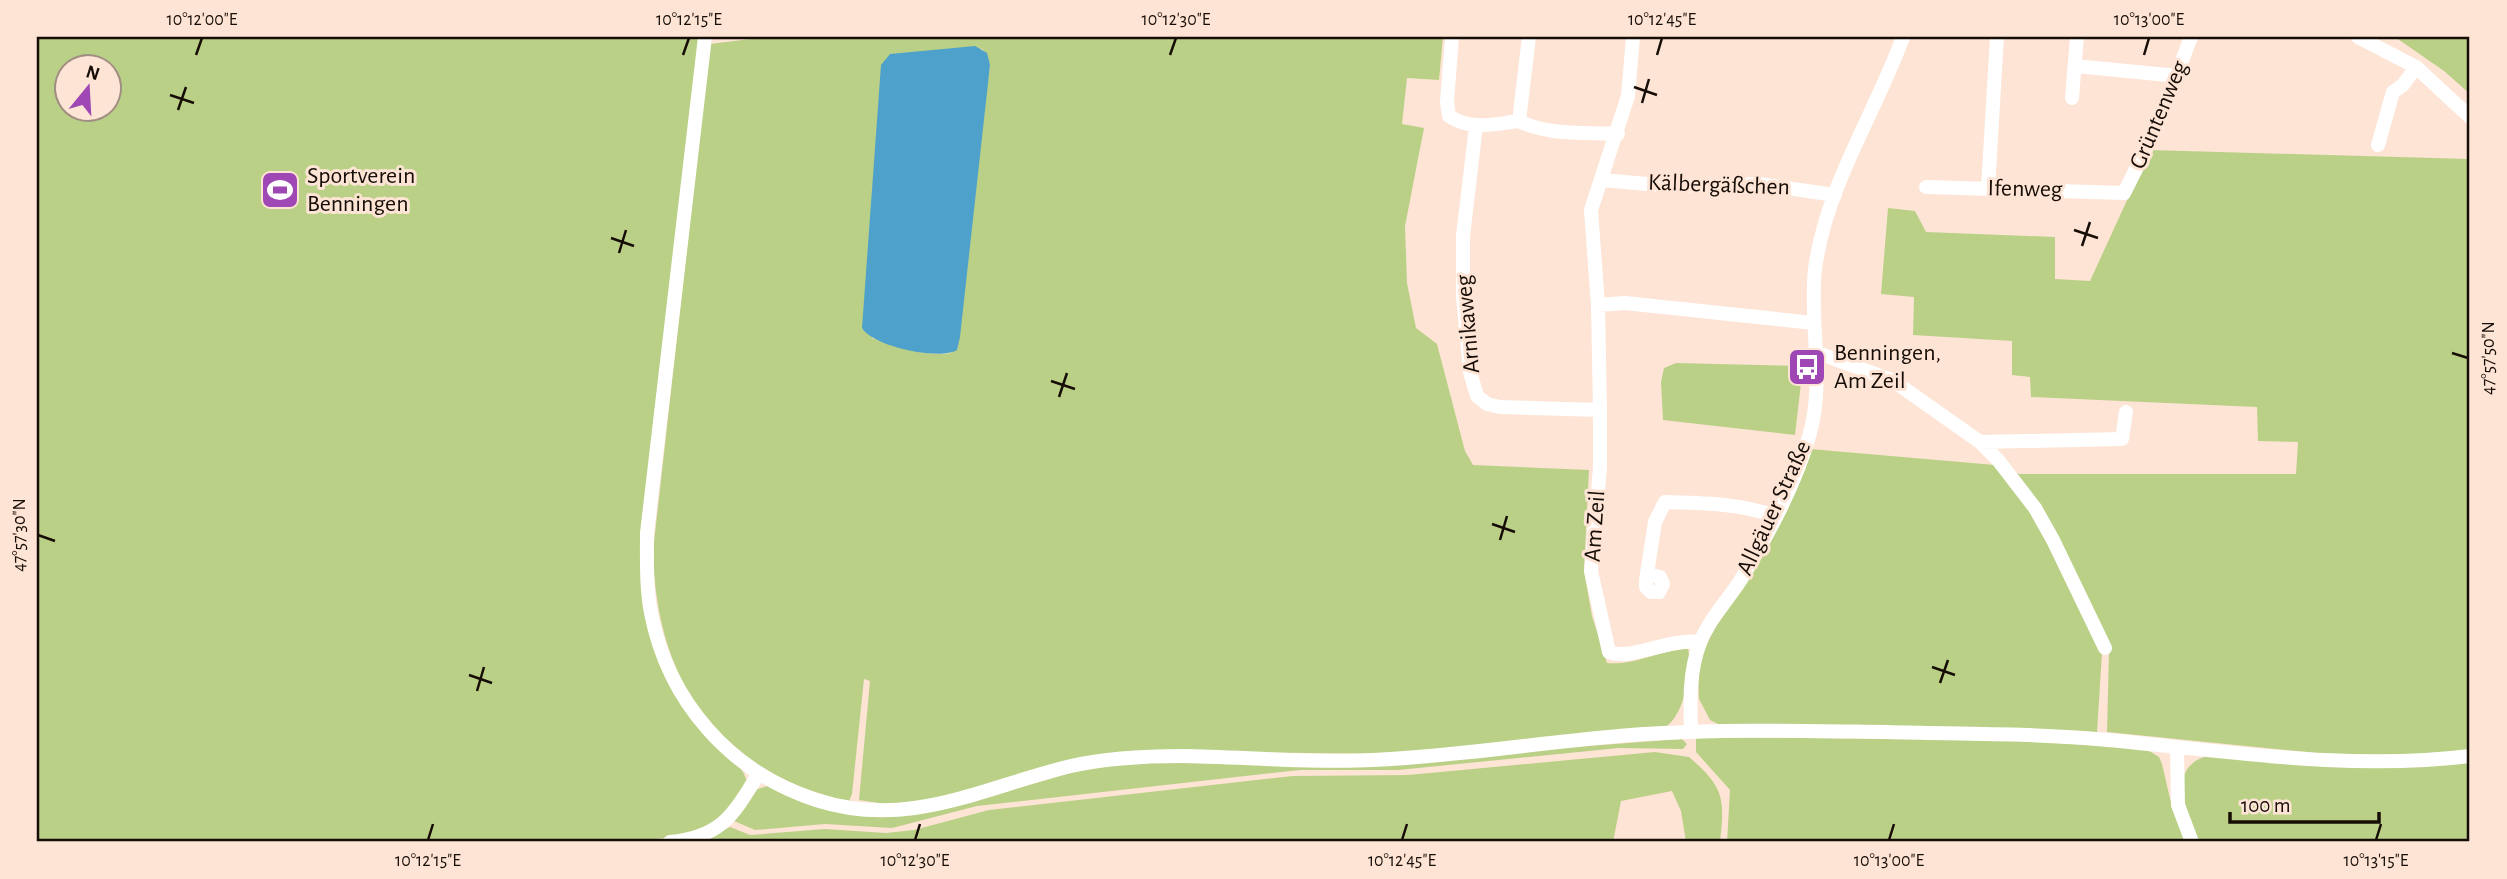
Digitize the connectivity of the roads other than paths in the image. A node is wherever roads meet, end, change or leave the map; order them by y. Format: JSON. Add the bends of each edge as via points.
{"nodes":[{"id":1,"x":705,"y":37,"type":"edge"},
{"id":2,"x":1452,"y":37,"type":"edge"},
{"id":3,"x":1529,"y":37,"type":"edge"},
{"id":4,"x":1633,"y":37,"type":"edge"},
{"id":5,"x":1903,"y":37,"type":"edge"},
{"id":6,"x":1997,"y":37,"type":"edge"},
{"id":7,"x":2077,"y":37,"type":"edge"},
{"id":8,"x":2191,"y":37,"type":"edge"},
{"id":9,"x":2358,"y":37,"type":"edge"},
{"id":10,"x":2075,"y":66,"type":"junction"},
{"id":11,"x":2416,"y":67,"type":"junction"},
{"id":12,"x":2178,"y":76,"type":"junction"},
{"id":13,"x":2072,"y":98,"type":"dead end"},
{"id":14,"x":2470,"y":117,"type":"edge"},
{"id":15,"x":1519,"y":121,"type":"junction"},
{"id":16,"x":1476,"y":126,"type":"junction"},
{"id":17,"x":1618,"y":134,"type":"junction"},
{"id":18,"x":2378,"y":145,"type":"dead end"},
{"id":19,"x":1602,"y":180,"type":"junction"},
{"id":20,"x":1926,"y":187,"type":"dead end"},
{"id":21,"x":1988,"y":188,"type":"junction"},
{"id":22,"x":2124,"y":193,"type":"joint"},
{"id":23,"x":1835,"y":195,"type":"junction"},
{"id":24,"x":1598,"y":305,"type":"junction"},
{"id":25,"x":1814,"y":323,"type":"junction"},
{"id":26,"x":1818,"y":353,"type":"junction"},
{"id":27,"x":1600,"y":410,"type":"junction"},
{"id":28,"x":2126,"y":412,"type":"dead end"},
{"id":29,"x":1980,"y":442,"type":"junction"},
{"id":30,"x":1775,"y":516,"type":"junction"},
{"id":31,"x":1646,"y":580,"type":"dead end"},
{"id":32,"x":1700,"y":642,"type":"junction"},
{"id":33,"x":2105,"y":648,"type":"dead end"},
{"id":34,"x":1691,"y":732,"type":"junction"},
{"id":35,"x":2177,"y":747,"type":"junction"},
{"id":36,"x":2470,"y":756,"type":"edge"},
{"id":37,"x":759,"y":773,"type":"junction"},
{"id":38,"x":670,"y":842,"type":"edge"},
{"id":39,"x":2192,"y":842,"type":"edge"}],
"edges":[{"from":1,"to":37,"type":"street","via":[[647,533],[647,576],[656,634],[678,690],[720,743]]},
{"from":2,"to":16,"type":"street","via":[[1449,116]]},
{"from":3,"to":15,"type":"street"},
{"from":4,"to":17,"type":"street","name":"Am Zeil","via":[[1628,96]]},
{"from":5,"to":23,"type":"street","name":"Allgäuer Straße"},
{"from":6,"to":21,"type":"street"},
{"from":7,"to":10,"type":"street"},
{"from":8,"to":12,"type":"street","name":"Grüntenweg"},
{"from":9,"to":11,"type":"street"},
{"from":10,"to":12,"type":"street"},
{"from":10,"to":13,"type":"street"},
{"from":11,"to":14,"type":"street"},
{"from":11,"to":18,"type":"street","via":[[2393,92]]},
{"from":12,"to":22,"type":"street","name":"Grüntenweg"},
{"from":15,"to":16,"type":"street"},
{"from":15,"to":17,"type":"street","via":[[1549,131]]},
{"from":16,"to":27,"type":"street","name":"Arnikaweg","via":[[1463,236],[1462,297],[1477,396],[1500,407]]},
{"from":17,"to":19,"type":"street","name":"Am Zeil"},
{"from":19,"to":23,"type":"street","name":"Kälbergäßchen","via":[[1670,186],[1759,184]]},
{"from":19,"to":24,"type":"street","name":"Am Zeil","via":[[1591,210]]},
{"from":20,"to":21,"type":"street","name":"Ifenweg"},
{"from":21,"to":22,"type":"street","name":"Ifenweg"},
{"from":23,"to":25,"type":"street","name":"Allgäuer Straße","via":[[1815,270]]},
{"from":24,"to":25,"type":"street","via":[[1625,303]]},
{"from":24,"to":27,"type":"street","name":"Am Zeil"},
{"from":25,"to":26,"type":"street","name":"Allgäuer Straße"},
{"from":26,"to":29,"type":"street","via":[[1892,380]]},
{"from":26,"to":30,"type":"street","name":"Allgäuer Straße","via":[[1818,392],[1810,432]]},
{"from":27,"to":32,"type":"street","name":"Am Zeil","via":[[1591,571],[1609,652],[1620,657],[1675,641]]},
{"from":28,"to":29,"type":"street","via":[[2122,439]]},
{"from":29,"to":33,"type":"street","via":[[2035,508]]},
{"from":30,"to":31,"type":"street","via":[[1759,510],[1665,502],[1655,522]]},
{"from":30,"to":32,"type":"street","name":"Allgäuer Straße"},
{"from":32,"to":34,"type":"street","name":"Allgäuer Straße","via":[[1692,678]]},
{"from":34,"to":35,"type":"street","via":[[2024,735]]},
{"from":34,"to":37,"type":"street","via":[[1366,760],[1125,758],[1072,766],[958,802],[904,810],[835,806]]},
{"from":35,"to":36,"type":"street","via":[[2386,761]]},
{"from":35,"to":39,"type":"street","via":[[2178,805]]},
{"from":37,"to":38,"type":"street","via":[[734,814],[718,829]]}]}
